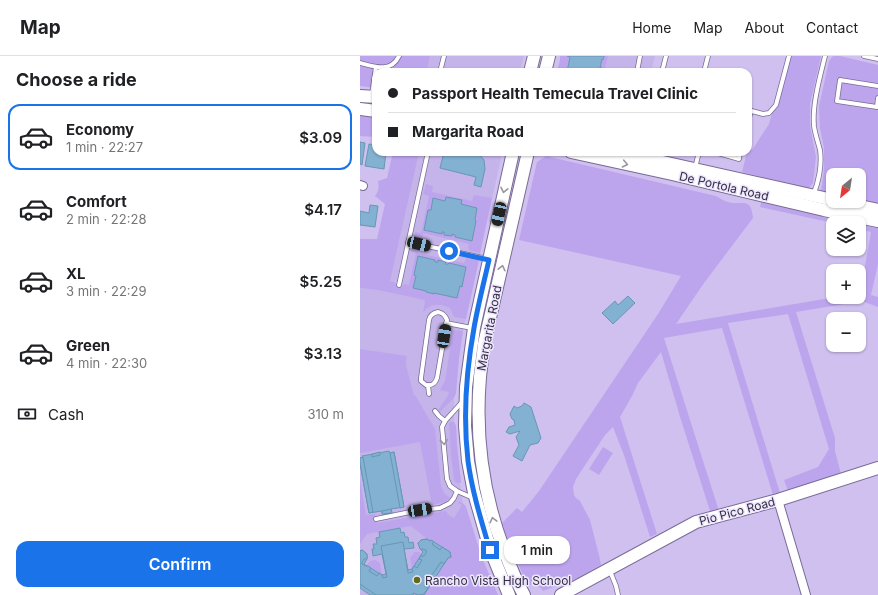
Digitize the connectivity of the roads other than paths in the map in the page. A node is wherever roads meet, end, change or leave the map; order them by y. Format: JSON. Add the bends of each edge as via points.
{"nodes":[{"id":1,"x":399,"y":56,"type":"edge"},
{"id":2,"x":444,"y":56,"type":"edge"},
{"id":3,"x":534,"y":56,"type":"edge"},
{"id":4,"x":549,"y":56,"type":"edge"},
{"id":5,"x":640,"y":56,"type":"edge"},
{"id":6,"x":666,"y":56,"type":"edge"},
{"id":7,"x":708,"y":56,"type":"edge"},
{"id":8,"x":789,"y":56,"type":"edge"},
{"id":9,"x":825,"y":56,"type":"edge"},
{"id":10,"x":864,"y":56,"type":"edge"},
{"id":11,"x":878,"y":59,"type":"edge"},
{"id":12,"x":360,"y":63,"type":"edge"},
{"id":13,"x":376,"y":67,"type":"edge"},
{"id":14,"x":387,"y":68,"type":"edge"},
{"id":15,"x":441,"y":68,"type":"edge"},
{"id":16,"x":531,"y":68,"type":"edge"},
{"id":17,"x":546,"y":68,"type":"edge"},
{"id":18,"x":638,"y":68,"type":"edge"},
{"id":19,"x":663,"y":68,"type":"edge"},
{"id":20,"x":705,"y":68,"type":"edge"},
{"id":21,"x":372,"y":84,"type":"edge"},
{"id":22,"x":878,"y":86,"type":"edge"},
{"id":23,"x":369,"y":97,"type":"edge"},
{"id":24,"x":878,"y":98,"type":"edge"},
{"id":25,"x":360,"y":109,"type":"edge"},
{"id":26,"x":372,"y":110,"type":"edge"},
{"id":27,"x":752,"y":112,"type":"edge"},
{"id":28,"x":427,"y":156,"type":"edge"},
{"id":29,"x":512,"y":156,"type":"edge"},
{"id":30,"x":527,"y":156,"type":"edge"},
{"id":31,"x":588,"y":156,"type":"edge"},
{"id":32,"x":637,"y":156,"type":"edge"},
{"id":33,"x":698,"y":156,"type":"edge"},
{"id":34,"x":728,"y":156,"type":"edge"},
{"id":35,"x":739,"y":156,"type":"edge"},
{"id":36,"x":695,"y":169,"type":"junction"},
{"id":37,"x":723,"y":186,"type":"junction"},
{"id":38,"x":812,"y":196,"type":"junction"},
{"id":39,"x":826,"y":199,"type":"edge"},
{"id":40,"x":866,"y":207,"type":"edge"},
{"id":41,"x":878,"y":210,"type":"edge"},
{"id":42,"x":878,"y":221,"type":"edge"},
{"id":43,"x":408,"y":242,"type":"junction"},
{"id":44,"x":489,"y":260,"type":"junction"},
{"id":45,"x":399,"y":285,"type":"dead end"},
{"id":46,"x":446,"y":324,"type":"junction"},
{"id":47,"x":474,"y":328,"type":"junction"},
{"id":48,"x":480,"y":376,"type":"junction"},
{"id":49,"x":428,"y":385,"type":"junction"},
{"id":50,"x":429,"y":394,"type":"dead end"},
{"id":51,"x":466,"y":398,"type":"junction"},
{"id":52,"x":436,"y":411,"type":"dead end"},
{"id":53,"x":445,"y":421,"type":"junction"},
{"id":54,"x":878,"y":468,"type":"edge"},
{"id":55,"x":457,"y":491,"type":"junction"},
{"id":56,"x":476,"y":500,"type":"junction"},
{"id":57,"x":778,"y":500,"type":"junction"},
{"id":58,"x":376,"y":519,"type":"dead end"},
{"id":59,"x":608,"y":569,"type":"junction"},
{"id":60,"x":510,"y":595,"type":"edge"},
{"id":61,"x":524,"y":595,"type":"edge"},
{"id":62,"x":561,"y":595,"type":"edge"},
{"id":63,"x":618,"y":595,"type":"edge"},
{"id":64,"x":806,"y":595,"type":"edge"}],
"edges":[{"from":1,"to":14,"type":"lane"},
{"from":2,"to":15,"type":"lane"},
{"from":3,"to":16,"type":"main road"},
{"from":4,"to":17,"type":"main road"},
{"from":5,"to":18,"type":"lane"},
{"from":6,"to":19,"type":"lane"},
{"from":7,"to":20,"type":"lane"},
{"from":8,"to":27,"type":"lane","via":[[776,105],[768,113]]},
{"from":9,"to":38,"type":"lane","via":[[815,104],[814,126],[820,159],[818,179]]},
{"from":10,"to":11,"type":"lane"},
{"from":12,"to":13,"type":"lane"},
{"from":21,"to":23,"type":"lane"},
{"from":22,"to":24,"type":"lane","via":[[840,80],[837,101],[877,107]]},
{"from":25,"to":26,"type":"main road"},
{"from":28,"to":43,"type":"lane"},
{"from":29,"to":44,"type":"main road","name":"Margarita Road","one_way":true},
{"from":48,"to":30,"type":"main road","name":"Margarita Road","one_way":true,"via":[[484,344]]},
{"from":31,"to":37,"type":"main road","name":"De Portola Road","one_way":true},
{"from":32,"to":36,"type":"main road","name":"De Portola Road"},
{"from":33,"to":36,"type":"lane"},
{"from":34,"to":35,"type":"lane","via":[[739,159]]},
{"from":36,"to":38,"type":"main road","name":"De Portola Road"},
{"from":37,"to":38,"type":"main road","via":[[741,186],[804,201]]},
{"from":37,"to":42,"type":"main road","name":"De Portola Road"},
{"from":38,"to":39,"type":"main road","name":"De Portola Road"},
{"from":40,"to":41,"type":"main road"},
{"from":43,"to":44,"type":"lane"},
{"from":43,"to":45,"type":"lane"},
{"from":44,"to":47,"type":"main road","name":"Margarita Road"},
{"from":46,"to":47,"type":"lane"},
{"from":46,"to":49,"type":"lane","via":[[437,378],[432,385]]},
{"from":46,"to":49,"type":"lane","via":[[447,320],[442,312],[434,313],[430,318],[421,378],[423,384]]},
{"from":47,"to":48,"type":"main road","via":[[480,337],[476,359]]},
{"from":47,"to":51,"type":"main road","name":"Margarita Road"},
{"from":61,"to":48,"type":"main road","name":"Margarita Road","one_way":true,"via":[[496,528],[485,486],[478,410]]},
{"from":49,"to":50,"type":"lane"},
{"from":51,"to":53,"type":"lane"},
{"from":51,"to":56,"type":"main road","name":"Margarita Road","via":[[468,461]]},
{"from":52,"to":53,"type":"lane"},
{"from":53,"to":55,"type":"lane","one_way":true,"via":[[442,427],[447,479],[450,486]]},
{"from":54,"to":57,"type":"main road","name":"Pio Pico Road"},
{"from":55,"to":56,"type":"lane"},
{"from":55,"to":58,"type":"lane","via":[[450,503],[440,508]]},
{"from":56,"to":60,"type":"main road","name":"Margarita Road","via":[[490,550]]},
{"from":57,"to":59,"type":"main road","name":"Pio Pico Road","via":[[696,522]]},
{"from":57,"to":64,"type":"street"},
{"from":59,"to":62,"type":"main road","name":"Pio Pico Road"},
{"from":59,"to":63,"type":"lane"}]}
